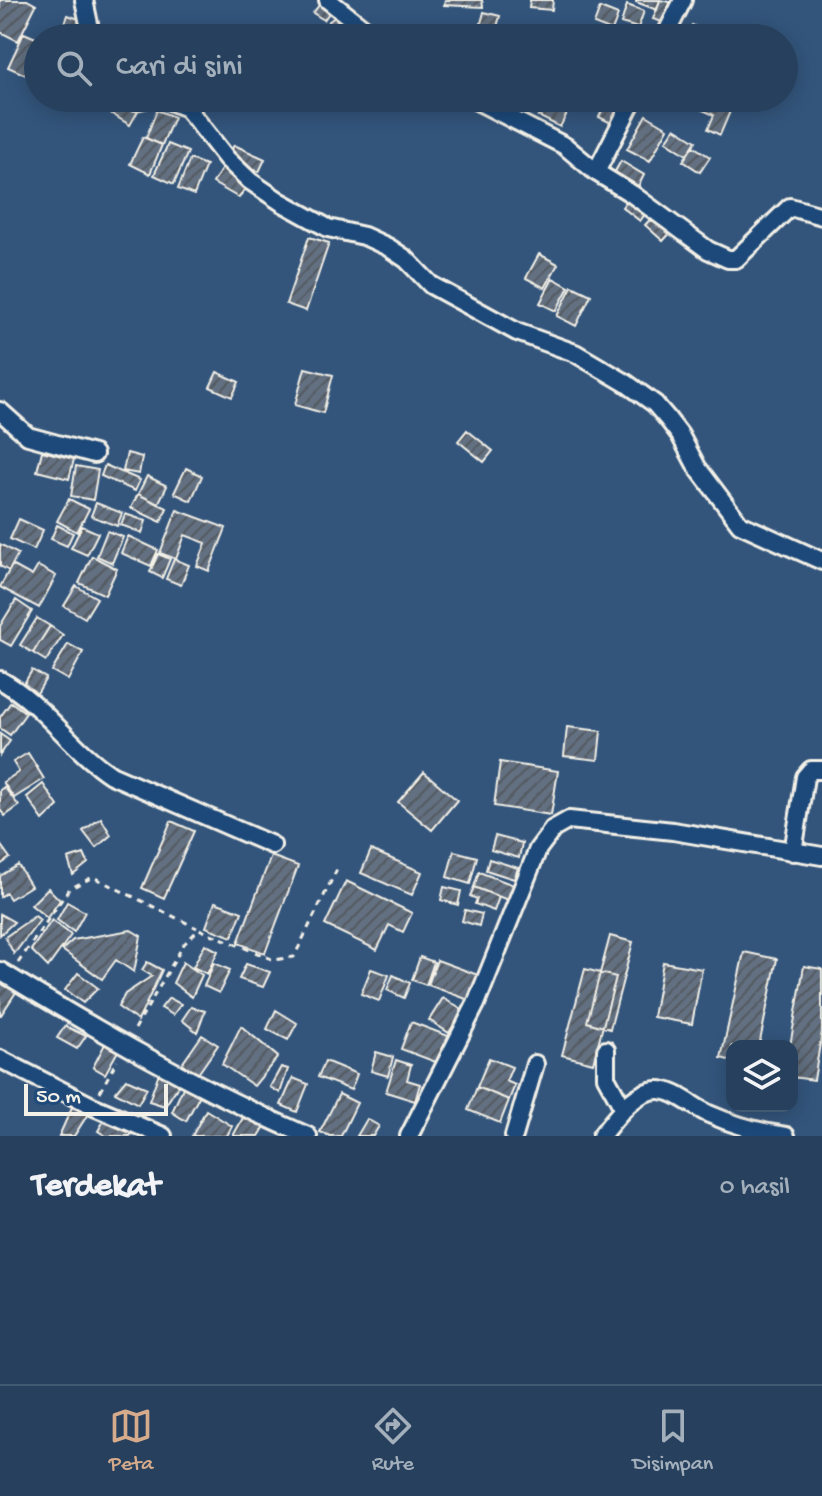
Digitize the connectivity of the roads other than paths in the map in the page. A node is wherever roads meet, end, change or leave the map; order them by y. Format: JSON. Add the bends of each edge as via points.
{"nodes":[{"id":1,"x":84,"y":0,"type":"edge"},
{"id":2,"x":328,"y":0,"type":"edge"},
{"id":3,"x":683,"y":0,"type":"edge"},
{"id":4,"x":89,"y":24,"type":"edge"},
{"id":5,"x":358,"y":24,"type":"edge"},
{"id":6,"x":671,"y":24,"type":"edge"},
{"id":7,"x":190,"y":112,"type":"edge"},
{"id":8,"x":498,"y":112,"type":"edge"},
{"id":9,"x":627,"y":112,"type":"edge"},
{"id":10,"x":596,"y":172,"type":"junction"},
{"id":11,"x":822,"y":216,"type":"edge"},
{"id":12,"x":0,"y":411,"type":"edge"},
{"id":13,"x":94,"y":454,"type":"dead end"},
{"id":14,"x":822,"y":561,"type":"edge"},
{"id":15,"x":0,"y":680,"type":"edge"},
{"id":16,"x":822,"y":770,"type":"edge"},
{"id":17,"x":272,"y":845,"type":"dead end"},
{"id":18,"x":793,"y":852,"type":"junction"},
{"id":19,"x":822,"y":856,"type":"edge"},
{"id":20,"x":4,"y":973,"type":"edge"},
{"id":21,"x":606,"y":1050,"type":"dead end"},
{"id":22,"x":0,"y":1059,"type":"edge"},
{"id":23,"x":535,"y":1064,"type":"dead end"},
{"id":24,"x":623,"y":1108,"type":"junction"},
{"id":25,"x":163,"y":1136,"type":"edge"},
{"id":26,"x":308,"y":1136,"type":"edge"},
{"id":27,"x":409,"y":1136,"type":"edge"},
{"id":28,"x":514,"y":1136,"type":"edge"},
{"id":29,"x":601,"y":1136,"type":"edge"},
{"id":30,"x":786,"y":1136,"type":"edge"}],
"edges":[{"from":1,"to":4,"type":"street"},
{"from":2,"to":5,"type":"street"},
{"from":3,"to":6,"type":"street"},
{"from":7,"to":14,"type":"street","via":[[250,181],[291,208],[328,228],[388,247],[431,285],[626,383],[667,418],[740,524]]},
{"from":8,"to":10,"type":"street","via":[[565,146]]},
{"from":9,"to":10,"type":"street"},
{"from":10,"to":11,"type":"street","via":[[708,250],[731,259],[790,207]]},
{"from":12,"to":13,"type":"street","via":[[28,436]]},
{"from":15,"to":17,"type":"street","via":[[25,694],[111,775]]},
{"from":16,"to":18,"type":"street","via":[[811,770],[805,777]]},
{"from":18,"to":19,"type":"street"},
{"from":18,"to":27,"type":"street","via":[[569,820],[553,829],[538,849],[476,1004]]},
{"from":20,"to":26,"type":"street","via":[[125,1046],[237,1106]]},
{"from":21,"to":24,"type":"street","via":[[606,1077]]},
{"from":22,"to":25,"type":"street"},
{"from":23,"to":28,"type":"street"},
{"from":24,"to":29,"type":"street"},
{"from":24,"to":30,"type":"street","via":[[647,1092],[669,1092],[754,1132]]}]}
